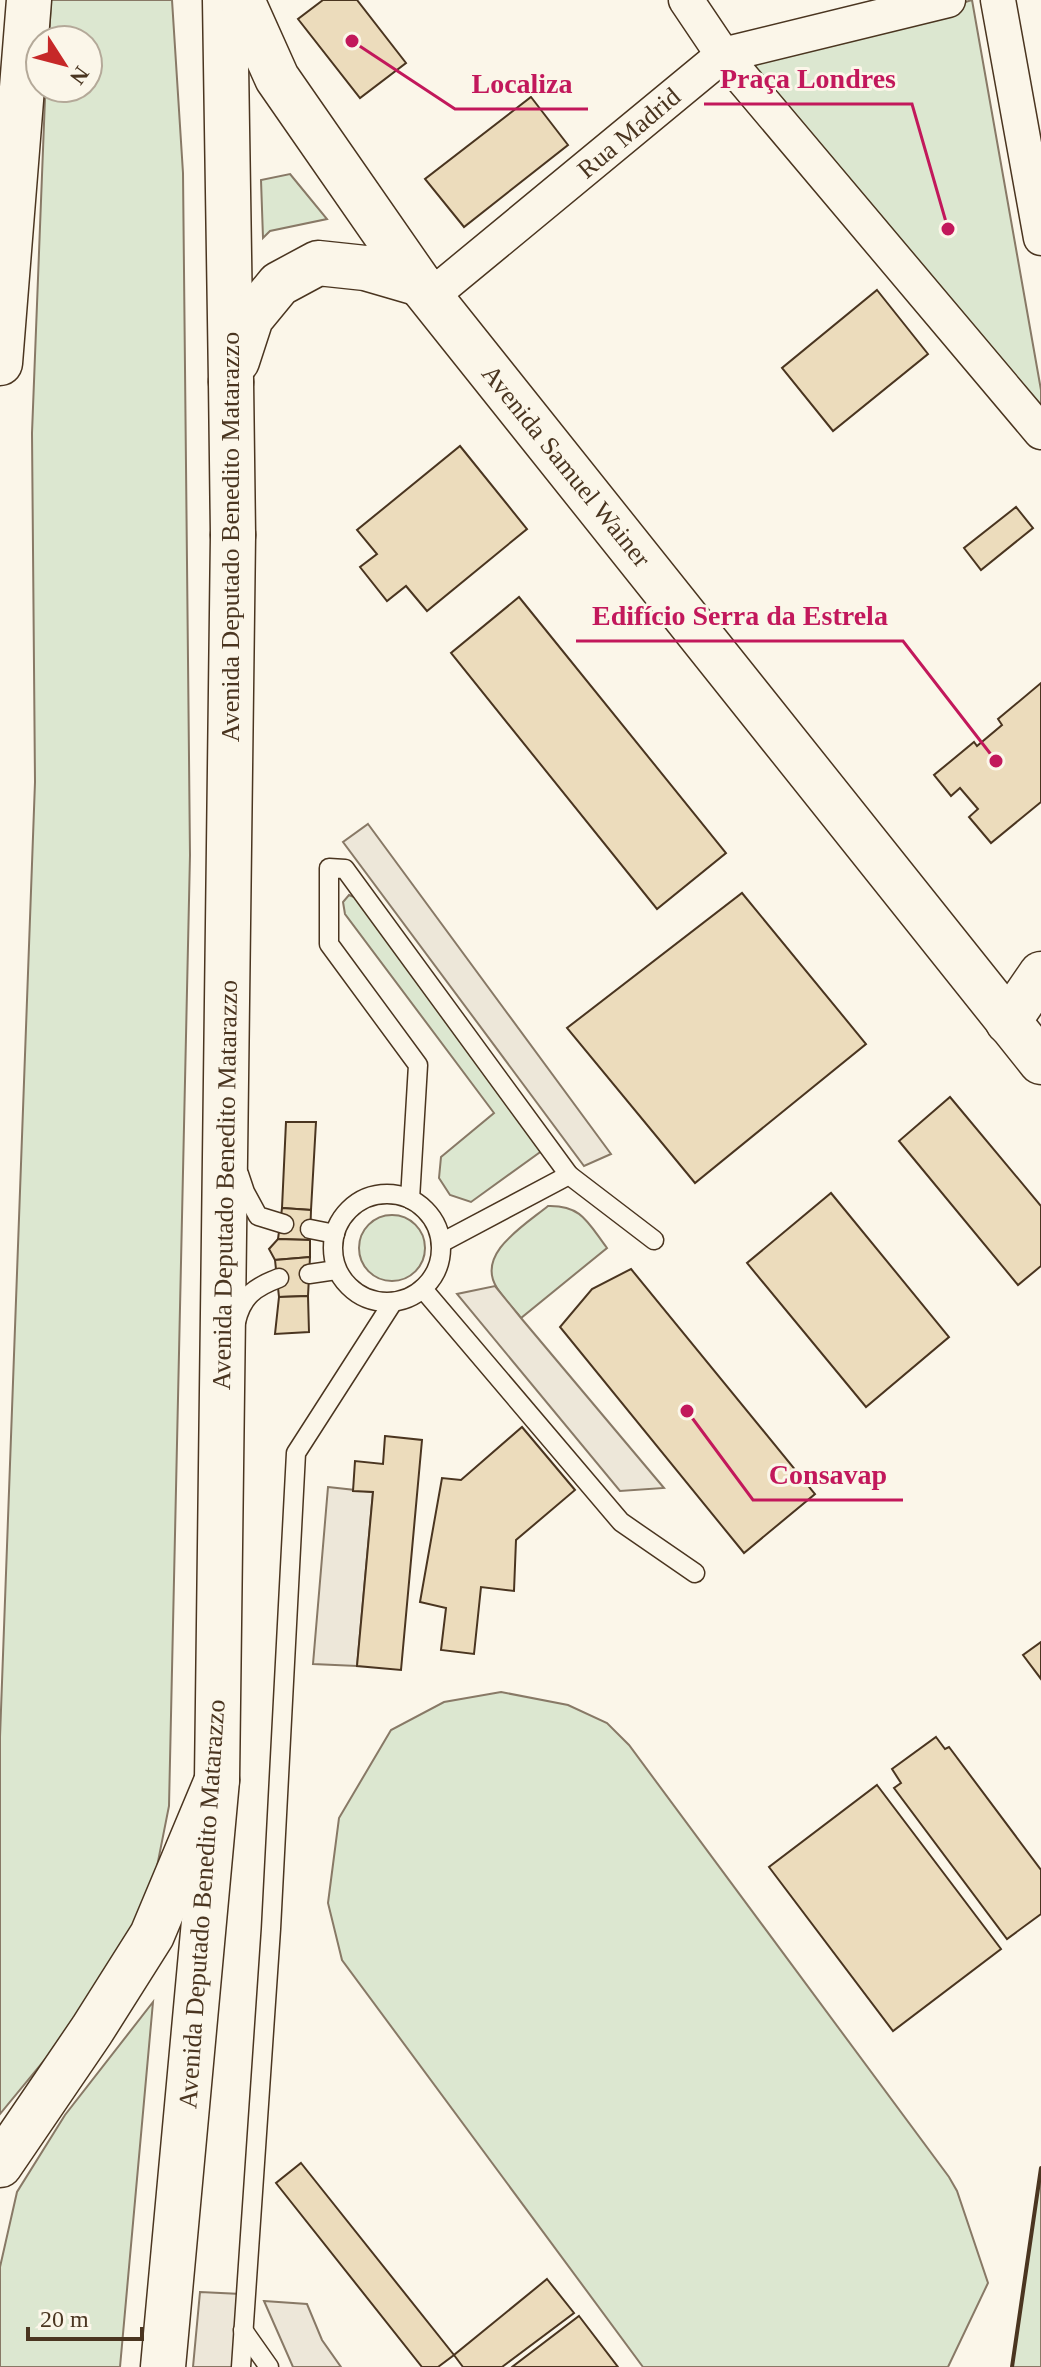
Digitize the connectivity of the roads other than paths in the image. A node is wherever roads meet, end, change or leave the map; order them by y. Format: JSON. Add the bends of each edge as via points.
{"nodes":[{"id":1,"x":29,"y":0,"type":"edge"},
{"id":2,"x":225,"y":0,"type":"edge"},
{"id":3,"x":242,"y":0,"type":"edge"},
{"id":4,"x":686,"y":0,"type":"edge"},
{"id":5,"x":948,"y":0,"type":"edge"},
{"id":6,"x":998,"y":0,"type":"edge"},
{"id":7,"x":723,"y":55,"type":"junction"},
{"id":8,"x":1041,"y":238,"type":"edge"},
{"id":9,"x":425,"y":290,"type":"junction"},
{"id":10,"x":0,"y":363,"type":"edge"},
{"id":11,"x":231,"y":382,"type":"junction"},
{"id":12,"x":1041,"y":432,"type":"edge"},
{"id":13,"x":1041,"y":974,"type":"edge"},
{"id":14,"x":1008,"y":1022,"type":"junction"},
{"id":15,"x":1041,"y":1062,"type":"edge"},
{"id":16,"x":225,"y":1133,"type":"junction"},
{"id":17,"x":569,"y":1175,"type":"junction"},
{"id":18,"x":410,"y":1199,"type":"junction"},
{"id":19,"x":284,"y":1224,"type":"dead end"},
{"id":20,"x":310,"y":1229,"type":"dead end"},
{"id":21,"x":335,"y":1234,"type":"junction"},
{"id":22,"x":654,"y":1240,"type":"dead end"},
{"id":23,"x":441,"y":1243,"type":"junction"},
{"id":24,"x":336,"y":1270,"type":"junction"},
{"id":25,"x":309,"y":1274,"type":"dead end"},
{"id":26,"x":279,"y":1278,"type":"dead end"},
{"id":27,"x":423,"y":1289,"type":"junction"},
{"id":28,"x":393,"y":1302,"type":"junction"},
{"id":29,"x":222,"y":1379,"type":"junction"},
{"id":30,"x":695,"y":1573,"type":"dead end"},
{"id":31,"x":217,"y":1780,"type":"junction"},
{"id":32,"x":0,"y":2165,"type":"edge"},
{"id":33,"x":243,"y":2330,"type":"junction"},
{"id":34,"x":163,"y":2367,"type":"edge"},
{"id":35,"x":241,"y":2367,"type":"edge"},
{"id":36,"x":269,"y":2367,"type":"edge"}],
"edges":[{"from":1,"to":10,"type":"main road"},
{"from":2,"to":11,"type":"main road","name":"Avenida Deputado Benedito Matarazzo"},
{"from":3,"to":9,"type":"main road","name":"Avenida Samuel Wainer","via":[[277,78]]},
{"from":4,"to":7,"type":"street"},
{"from":5,"to":7,"type":"street","name":"Rua Madrid"},
{"from":6,"to":8,"type":"street"},
{"from":7,"to":9,"type":"street","name":"Rua Madrid"},
{"from":7,"to":12,"type":"street"},
{"from":9,"to":11,"type":"main road","via":[[365,268],[318,263],[279,284],[251,318]]},
{"from":9,"to":14,"type":"main road","name":"Avenida Samuel Wainer"},
{"from":11,"to":16,"type":"main road","name":"Avenida Deputado Benedito Matarazzo"},
{"from":13,"to":14,"type":"main road"},
{"from":14,"to":15,"type":"main road","name":"Avenida Samuel Wainer"},
{"from":16,"to":19,"type":"lane","via":[[258,1216]]},
{"from":16,"to":29,"type":"main road","name":"Avenida Deputado Benedito Matarazzo"},
{"from":17,"to":18,"type":"lane","via":[[345,869],[329,868],[329,944],[418,1065]]},
{"from":17,"to":22,"type":"lane"},
{"from":17,"to":23,"type":"lane"},
{"from":18,"to":21,"type":"lane","via":[[374,1196],[357,1204]]},
{"from":18,"to":23,"type":"lane","via":[[436,1225]]},
{"from":20,"to":21,"type":"lane"},
{"from":21,"to":24,"type":"lane"},
{"from":23,"to":27,"type":"lane","via":[[434,1275]]},
{"from":24,"to":25,"type":"lane"},
{"from":24,"to":28,"type":"lane","via":[[360,1295]]},
{"from":26,"to":29,"type":"lane","via":[[254,1287],[238,1313]]},
{"from":27,"to":28,"type":"lane"},
{"from":27,"to":30,"type":"lane","via":[[621,1522]]},
{"from":28,"to":33,"type":"lane","via":[[296,1453]]},
{"from":29,"to":31,"type":"main road","name":"Avenida Deputado Benedito Matarazzo"},
{"from":31,"to":32,"type":"main road","via":[[152,1935]]},
{"from":31,"to":34,"type":"main road","name":"Avenida Deputado Benedito Matarazzo"},
{"from":33,"to":35,"type":"lane"},
{"from":33,"to":36,"type":"lane"}]}
